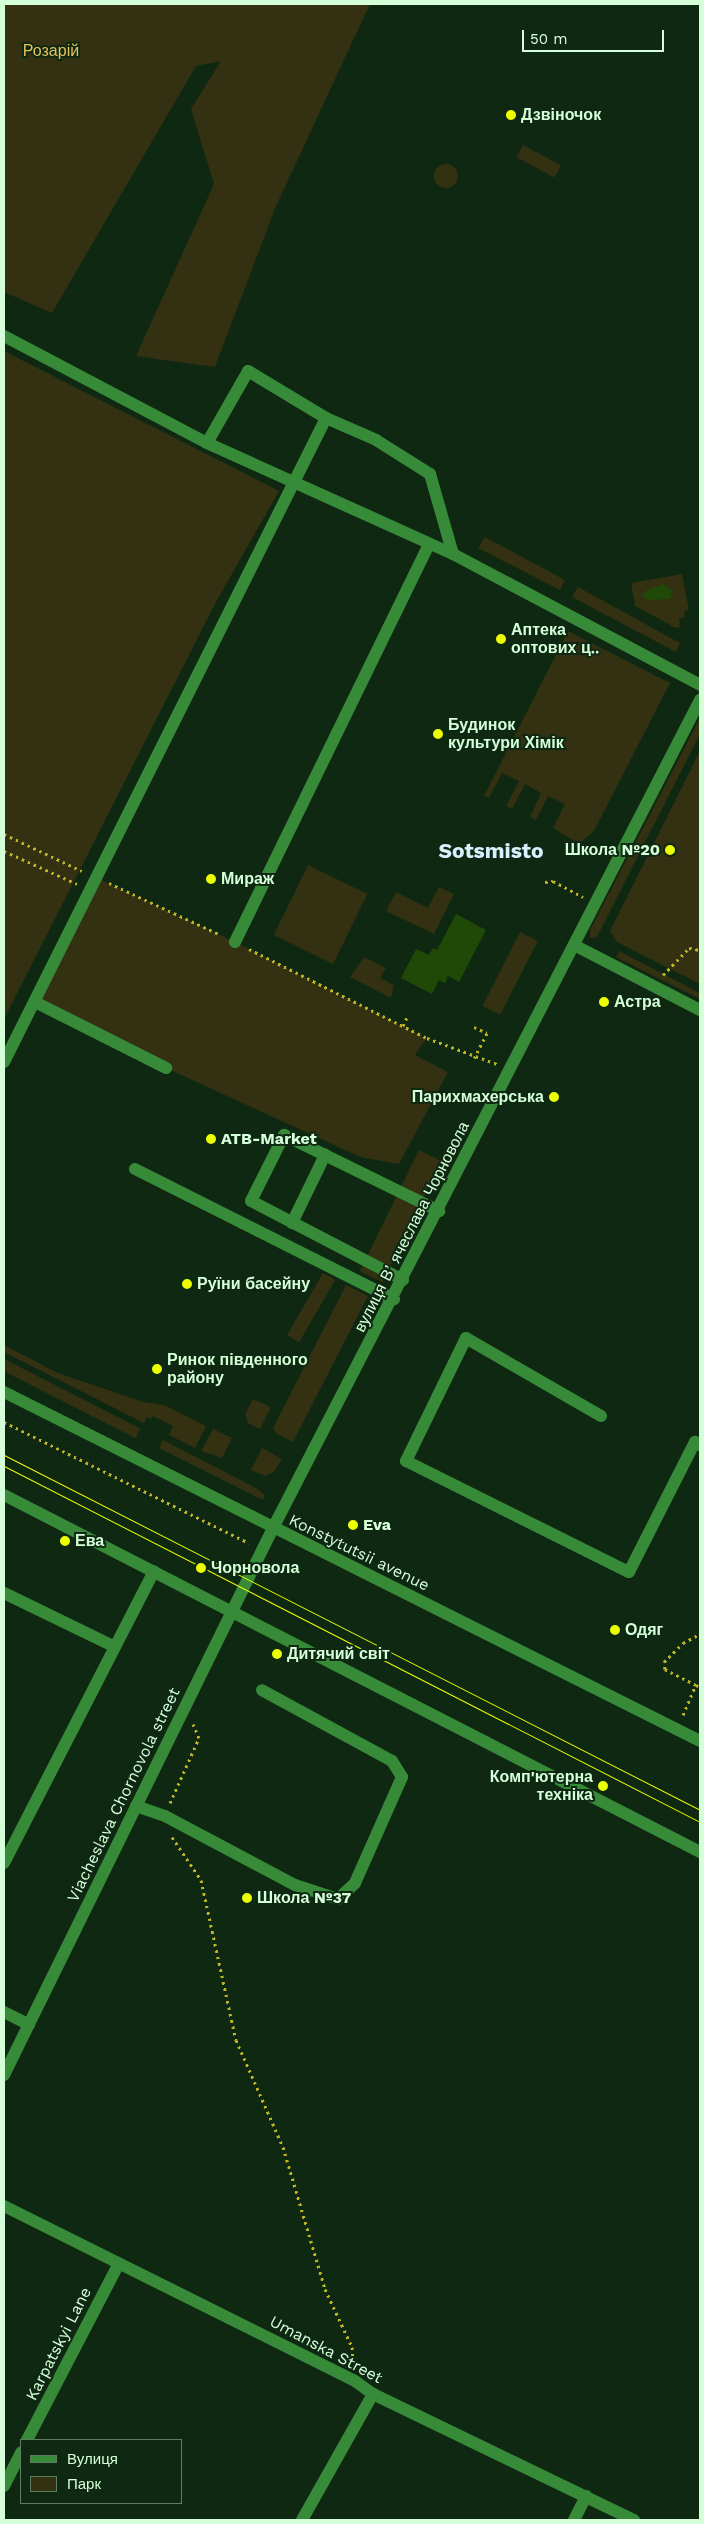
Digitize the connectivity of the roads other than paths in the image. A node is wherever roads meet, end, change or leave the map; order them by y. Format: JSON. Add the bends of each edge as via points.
{"nodes":[{"id":1,"x":4,"y":336,"type":"edge"},
{"id":2,"x":326,"y":418,"type":"junction"},
{"id":3,"x":208,"y":443,"type":"junction"},
{"id":4,"x":293,"y":481,"type":"junction"},
{"id":5,"x":429,"y":544,"type":"junction"},
{"id":6,"x":453,"y":554,"type":"junction"},
{"id":7,"x":700,"y":685,"type":"edge"},
{"id":8,"x":700,"y":700,"type":"edge"},
{"id":9,"x":235,"y":942,"type":"road end"},
{"id":10,"x":574,"y":945,"type":"junction"},
{"id":11,"x":35,"y":1002,"type":"junction"},
{"id":12,"x":700,"y":1010,"type":"edge"},
{"id":13,"x":4,"y":1062,"type":"edge"},
{"id":14,"x":166,"y":1068,"type":"dead end"},
{"id":15,"x":325,"y":1155,"type":"junction"},
{"id":16,"x":135,"y":1169,"type":"dead end"},
{"id":17,"x":439,"y":1211,"type":"junction"},
{"id":18,"x":292,"y":1223,"type":"junction"},
{"id":19,"x":403,"y":1280,"type":"junction"},
{"id":20,"x":394,"y":1299,"type":"junction"},
{"id":21,"x":4,"y":1392,"type":"edge"},
{"id":22,"x":601,"y":1416,"type":"dead end"},
{"id":23,"x":700,"y":1445,"type":"edge"},
{"id":24,"x":4,"y":1495,"type":"edge"},
{"id":25,"x":274,"y":1528,"type":"junction"},
{"id":26,"x":154,"y":1571,"type":"junction"},
{"id":27,"x":4,"y":1593,"type":"edge"},
{"id":28,"x":233,"y":1612,"type":"junction"},
{"id":29,"x":113,"y":1646,"type":"junction"},
{"id":30,"x":262,"y":1690,"type":"dead end"},
{"id":31,"x":700,"y":1741,"type":"edge"},
{"id":32,"x":136,"y":1806,"type":"junction"},
{"id":33,"x":700,"y":1852,"type":"edge"},
{"id":34,"x":4,"y":1863,"type":"edge"},
{"id":35,"x":4,"y":2012,"type":"edge"},
{"id":36,"x":29,"y":2024,"type":"junction"},
{"id":37,"x":4,"y":2075,"type":"edge"},
{"id":38,"x":4,"y":2206,"type":"edge"},
{"id":39,"x":120,"y":2263,"type":"junction"},
{"id":40,"x":373,"y":2394,"type":"junction"},
{"id":41,"x":29,"y":2439,"type":"edge"},
{"id":42,"x":20,"y":2454,"type":"edge"},
{"id":43,"x":4,"y":2486,"type":"edge"},
{"id":44,"x":586,"y":2496,"type":"junction"},
{"id":45,"x":302,"y":2520,"type":"edge"},
{"id":46,"x":574,"y":2520,"type":"edge"},
{"id":47,"x":634,"y":2520,"type":"edge"}],
"edges":[{"from":1,"to":3,"type":"street"},
{"from":2,"to":3,"type":"street","via":[[248,371]]},
{"from":2,"to":4,"type":"street"},
{"from":2,"to":6,"type":"street","via":[[376,440],[430,474]]},
{"from":3,"to":4,"type":"street"},
{"from":4,"to":5,"type":"street"},
{"from":4,"to":11,"type":"street"},
{"from":5,"to":6,"type":"street"},
{"from":5,"to":9,"type":"street"},
{"from":6,"to":7,"type":"street"},
{"from":8,"to":10,"type":"street","name":"вулиця Вʼячеслава Чорновола"},
{"from":10,"to":12,"type":"street"},
{"from":10,"to":17,"type":"street","name":"вулиця Вʼячеслава Чорновола"},
{"from":11,"to":13,"type":"street"},
{"from":11,"to":14,"type":"street"},
{"from":15,"to":17,"type":"street"},
{"from":15,"to":18,"type":"street"},
{"from":15,"to":18,"type":"street","via":[[284,1135],[251,1201]]},
{"from":16,"to":20,"type":"street"},
{"from":17,"to":19,"type":"street","name":"вулиця Вʼячеслава Чорновола"},
{"from":18,"to":19,"type":"street"},
{"from":19,"to":20,"type":"street","name":"вулиця Вʼячеслава Чорновола"},
{"from":20,"to":25,"type":"street","name":"вулиця Вʼячеслава Чорновола"},
{"from":21,"to":25,"type":"street","name":"Konstytutsii avenue"},
{"from":22,"to":23,"type":"street","via":[[466,1338],[406,1461],[629,1572],[695,1442]]},
{"from":24,"to":26,"type":"street"},
{"from":25,"to":28,"type":"street","name":"Viacheslava Chornovola street"},
{"from":25,"to":31,"type":"street","name":"Konstytutsii avenue"},
{"from":26,"to":28,"type":"street"},
{"from":26,"to":29,"type":"street"},
{"from":27,"to":29,"type":"street"},
{"from":28,"to":32,"type":"street","name":"Viacheslava Chornovola street"},
{"from":28,"to":33,"type":"street"},
{"from":29,"to":34,"type":"street"},
{"from":30,"to":32,"type":"street","via":[[392,1761],[402,1777],[355,1883],[338,1899],[295,1884],[164,1816]]},
{"from":32,"to":36,"type":"street","name":"Viacheslava Chornovola street"},
{"from":35,"to":36,"type":"street"},
{"from":36,"to":37,"type":"street","name":"Viacheslava Chornovola street"},
{"from":38,"to":39,"type":"street","name":"Umanska Street"},
{"from":39,"to":40,"type":"street","name":"Umanska Street","via":[[355,2381]]},
{"from":39,"to":41,"type":"street","name":"Karpatskyi Lane"},
{"from":40,"to":44,"type":"street","name":"Umanska Street"},
{"from":40,"to":45,"type":"street"},
{"from":42,"to":43,"type":"street"},
{"from":44,"to":46,"type":"street"},
{"from":44,"to":47,"type":"street","name":"Umanska Street"}]}
